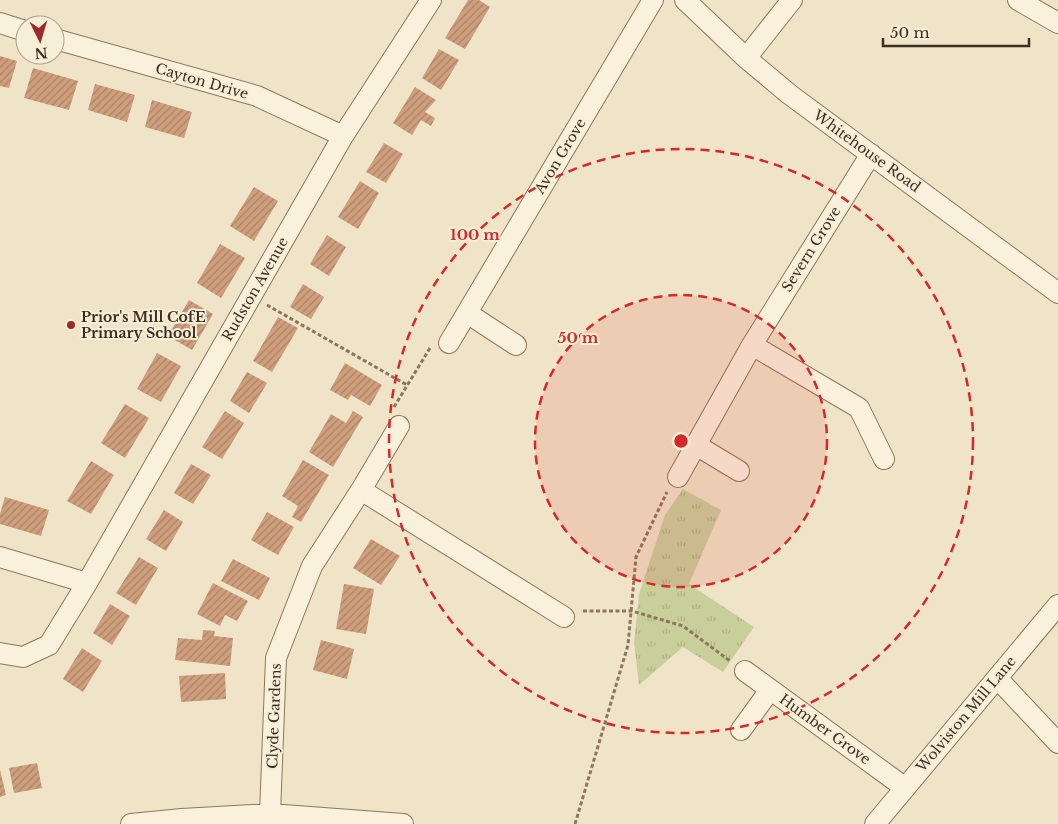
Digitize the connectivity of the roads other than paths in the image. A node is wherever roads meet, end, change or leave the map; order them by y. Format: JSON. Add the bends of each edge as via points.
{"nodes":[{"id":1,"x":653,"y":0,"type":"edge"},
{"id":2,"x":685,"y":0,"type":"edge"},
{"id":3,"x":792,"y":0,"type":"edge"},
{"id":4,"x":1018,"y":0,"type":"edge"},
{"id":5,"x":428,"y":1,"type":"edge"},
{"id":6,"x":0,"y":23,"type":"edge"},
{"id":7,"x":1058,"y":23,"type":"edge"},
{"id":8,"x":15,"y":27,"type":"edge"},
{"id":9,"x":65,"y":42,"type":"edge"},
{"id":10,"x":746,"y":58,"type":"junction"},
{"id":11,"x":343,"y":136,"type":"junction"},
{"id":12,"x":871,"y":154,"type":"junction"},
{"id":13,"x":1058,"y":293,"type":"edge"},
{"id":14,"x":467,"y":313,"type":"junction"},
{"id":15,"x":449,"y":343,"type":"road end"},
{"id":16,"x":516,"y":345,"type":"dead end"},
{"id":17,"x":752,"y":345,"type":"junction"},
{"id":18,"x":399,"y":426,"type":"road end"},
{"id":19,"x":696,"y":444,"type":"junction"},
{"id":20,"x":884,"y":459,"type":"dead end"},
{"id":21,"x":738,"y":472,"type":"dead end"},
{"id":22,"x":674,"y":481,"type":"road end"},
{"id":23,"x":361,"y":490,"type":"junction"},
{"id":24,"x":0,"y":557,"type":"edge"},
{"id":25,"x":87,"y":583,"type":"junction"},
{"id":26,"x":1058,"y":605,"type":"edge"},
{"id":27,"x":564,"y":617,"type":"road end"},
{"id":28,"x":0,"y":653,"type":"edge"},
{"id":29,"x":745,"y":671,"type":"road end"},
{"id":30,"x":997,"y":678,"type":"junction"},
{"id":31,"x":770,"y":690,"type":"junction"},
{"id":32,"x":742,"y":730,"type":"dead end"},
{"id":33,"x":1058,"y":743,"type":"edge"},
{"id":34,"x":904,"y":787,"type":"junction"},
{"id":35,"x":270,"y":814,"type":"junction"},
{"id":36,"x":131,"y":824,"type":"edge"},
{"id":37,"x":403,"y":824,"type":"edge"},
{"id":38,"x":875,"y":824,"type":"edge"}],
"edges":[{"from":1,"to":14,"type":"street","name":"Avon Grove"},
{"from":2,"to":10,"type":"street","name":"Whitehouse Road"},
{"from":3,"to":10,"type":"street"},
{"from":4,"to":7,"type":"street"},
{"from":5,"to":11,"type":"street","name":"Rudston Avenue"},
{"from":6,"to":8,"type":"street"},
{"from":9,"to":11,"type":"street","name":"Cayton Drive","via":[[257,96]]},
{"from":10,"to":12,"type":"street","name":"Whitehouse Road"},
{"from":11,"to":25,"type":"street","name":"Rudston Avenue"},
{"from":12,"to":13,"type":"street","name":"Whitehouse Road"},
{"from":12,"to":17,"type":"street","name":"Severn Grove"},
{"from":14,"to":15,"type":"street","name":"Avon Grove"},
{"from":14,"to":16,"type":"street"},
{"from":17,"to":19,"type":"street","name":"Severn Grove"},
{"from":17,"to":20,"type":"street","via":[[859,408]]},
{"from":18,"to":23,"type":"street","name":"Clyde Gardens"},
{"from":19,"to":21,"type":"street"},
{"from":19,"to":22,"type":"street","name":"Severn Grove"},
{"from":23,"to":27,"type":"street"},
{"from":23,"to":35,"type":"street","name":"Clyde Gardens","via":[[312,566],[276,658]]},
{"from":24,"to":25,"type":"street"},
{"from":25,"to":28,"type":"street","name":"Rudston Avenue","via":[[49,645],[23,657]]},
{"from":26,"to":30,"type":"street","name":"Wolviston Mill Lane"},
{"from":29,"to":31,"type":"street","name":"Humber Grove"},
{"from":30,"to":33,"type":"street"},
{"from":30,"to":34,"type":"street","name":"Wolviston Mill Lane"},
{"from":31,"to":32,"type":"street"},
{"from":31,"to":34,"type":"street","name":"Humber Grove"},
{"from":34,"to":38,"type":"street","name":"Wolviston Mill Lane"},
{"from":35,"to":36,"type":"street"},
{"from":35,"to":37,"type":"street"}]}
